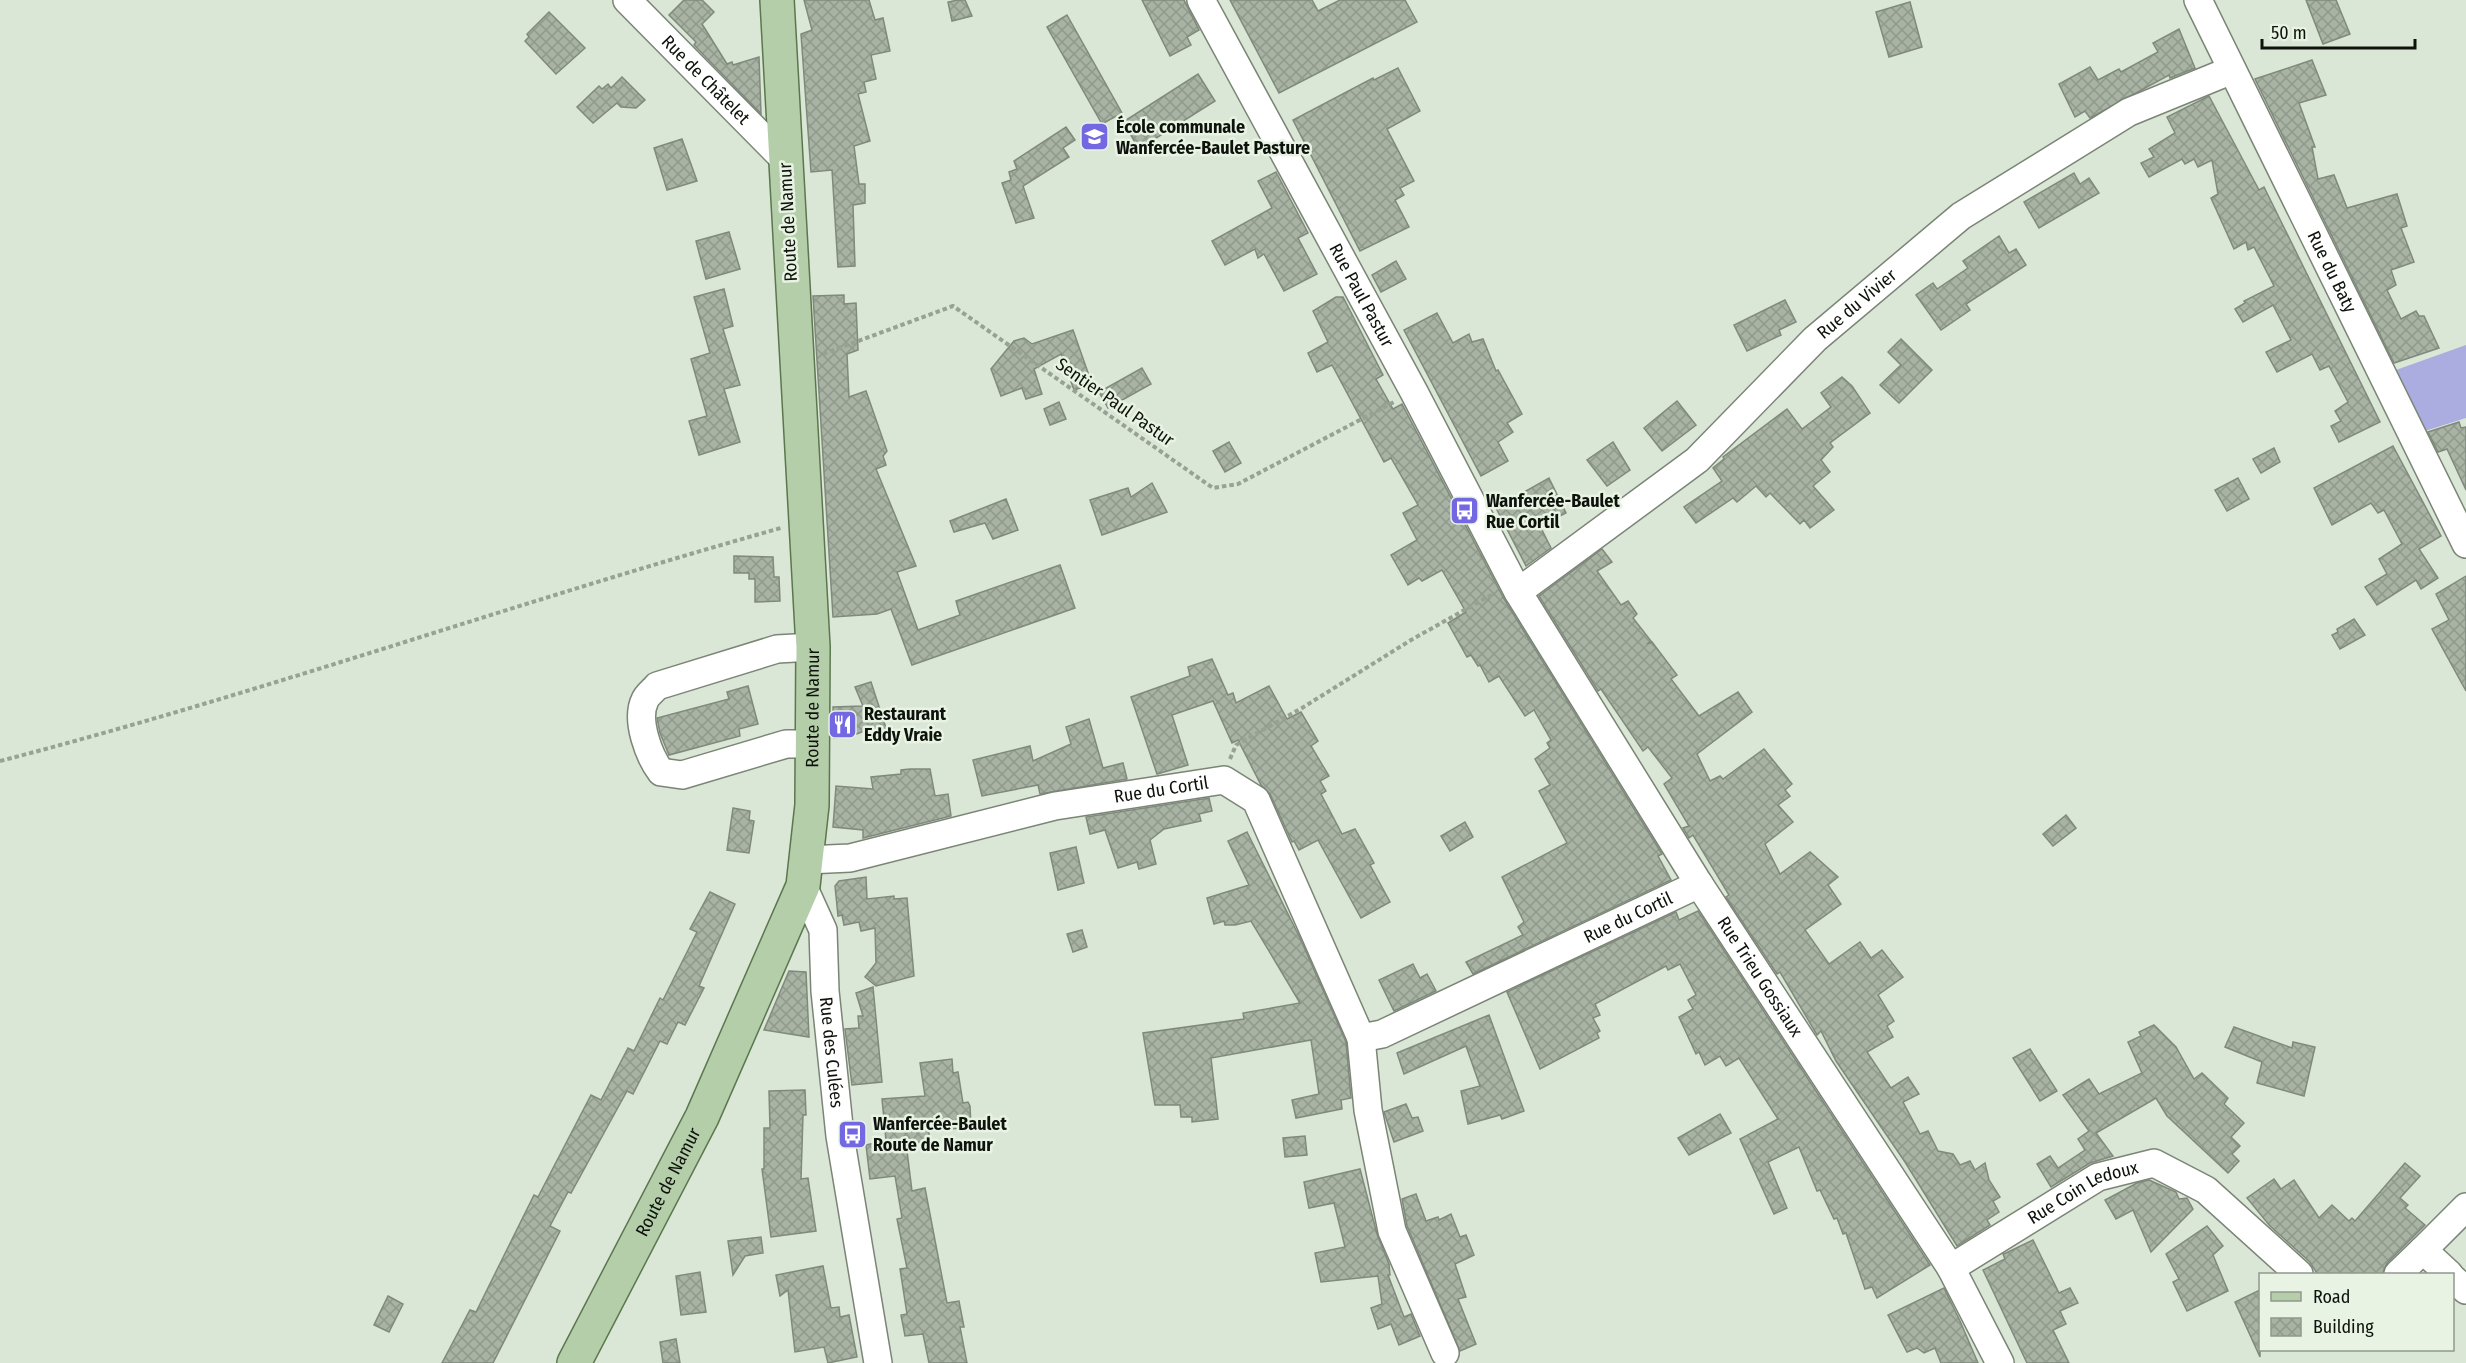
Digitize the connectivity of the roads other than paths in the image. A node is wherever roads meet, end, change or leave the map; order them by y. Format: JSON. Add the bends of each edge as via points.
{"nodes":[{"id":1,"x":627,"y":0,"type":"edge"},
{"id":2,"x":777,"y":0,"type":"edge"},
{"id":3,"x":1201,"y":0,"type":"edge"},
{"id":4,"x":2198,"y":0,"type":"edge"},
{"id":5,"x":2232,"y":70,"type":"junction"},
{"id":6,"x":785,"y":160,"type":"junction"},
{"id":7,"x":2466,"y":544,"type":"edge"},
{"id":8,"x":1518,"y":592,"type":"junction"},
{"id":9,"x":813,"y":647,"type":"junction"},
{"id":10,"x":813,"y":744,"type":"junction"},
{"id":11,"x":805,"y":873,"type":"junction"},
{"id":12,"x":1699,"y":884,"type":"junction"},
{"id":13,"x":1361,"y":1038,"type":"junction"},
{"id":14,"x":2466,"y":1207,"type":"edge"},
{"id":15,"x":2423,"y":1250,"type":"junction"},
{"id":16,"x":1951,"y":1268,"type":"junction"},
{"id":17,"x":2298,"y":1273,"type":"edge"},
{"id":18,"x":2400,"y":1273,"type":"edge"},
{"id":19,"x":2447,"y":1273,"type":"edge"},
{"id":20,"x":2454,"y":1280,"type":"edge"},
{"id":21,"x":2466,"y":1290,"type":"edge"},
{"id":22,"x":1445,"y":1353,"type":"dead end"},
{"id":23,"x":574,"y":1363,"type":"edge"},
{"id":24,"x":878,"y":1363,"type":"edge"},
{"id":25,"x":2000,"y":1363,"type":"edge"}],
"edges":[{"from":1,"to":6,"type":"street","name":"Rue de Châtelet"},
{"from":2,"to":6,"type":"main road","name":"Route de Namur"},
{"from":3,"to":8,"type":"street","name":"Rue Paul Pastur"},
{"from":4,"to":5,"type":"street","name":"Rue du Baty"},
{"from":5,"to":7,"type":"street","name":"Rue du Baty"},
{"from":5,"to":8,"type":"street","name":"Rue du Vivier","via":[[2129,112],[1961,216],[1815,339],[1696,460]]},
{"from":6,"to":9,"type":"main road","name":"Route de Namur"},
{"from":8,"to":12,"type":"street","name":"Rue Trieu Gossiaux"},
{"from":9,"to":10,"type":"main road","name":"Route de Namur"},
{"from":9,"to":10,"type":"street","via":[[777,649],[657,686],[644,701],[642,721],[651,758],[661,772],[682,775],[786,744]]},
{"from":10,"to":11,"type":"main road","name":"Route de Namur"},
{"from":11,"to":13,"type":"street","name":"Rue du Cortil","via":[[1055,806],[1224,780],[1256,800]]},
{"from":11,"to":23,"type":"main road","name":"Route de Namur","via":[[702,1117]]},
{"from":11,"to":24,"type":"street","name":"Rue des Culées","via":[[823,930],[825,991],[840,1136]]},
{"from":12,"to":13,"type":"street","name":"Rue du Cortil","via":[[1382,1034]]},
{"from":12,"to":16,"type":"street","name":"Rue Trieu Gossiaux"},
{"from":13,"to":22,"type":"street","name":"Rue du Cortil","via":[[1368,1110],[1392,1231]]},
{"from":14,"to":15,"type":"street"},
{"from":15,"to":18,"type":"street"},
{"from":15,"to":19,"type":"street"},
{"from":16,"to":17,"type":"street","name":"Rue Coin Ledoux","via":[[2098,1177],[2154,1163],[2206,1190]]},
{"from":16,"to":25,"type":"street","name":"Rue Trieu Gossiaux"},
{"from":20,"to":21,"type":"street"}]}
